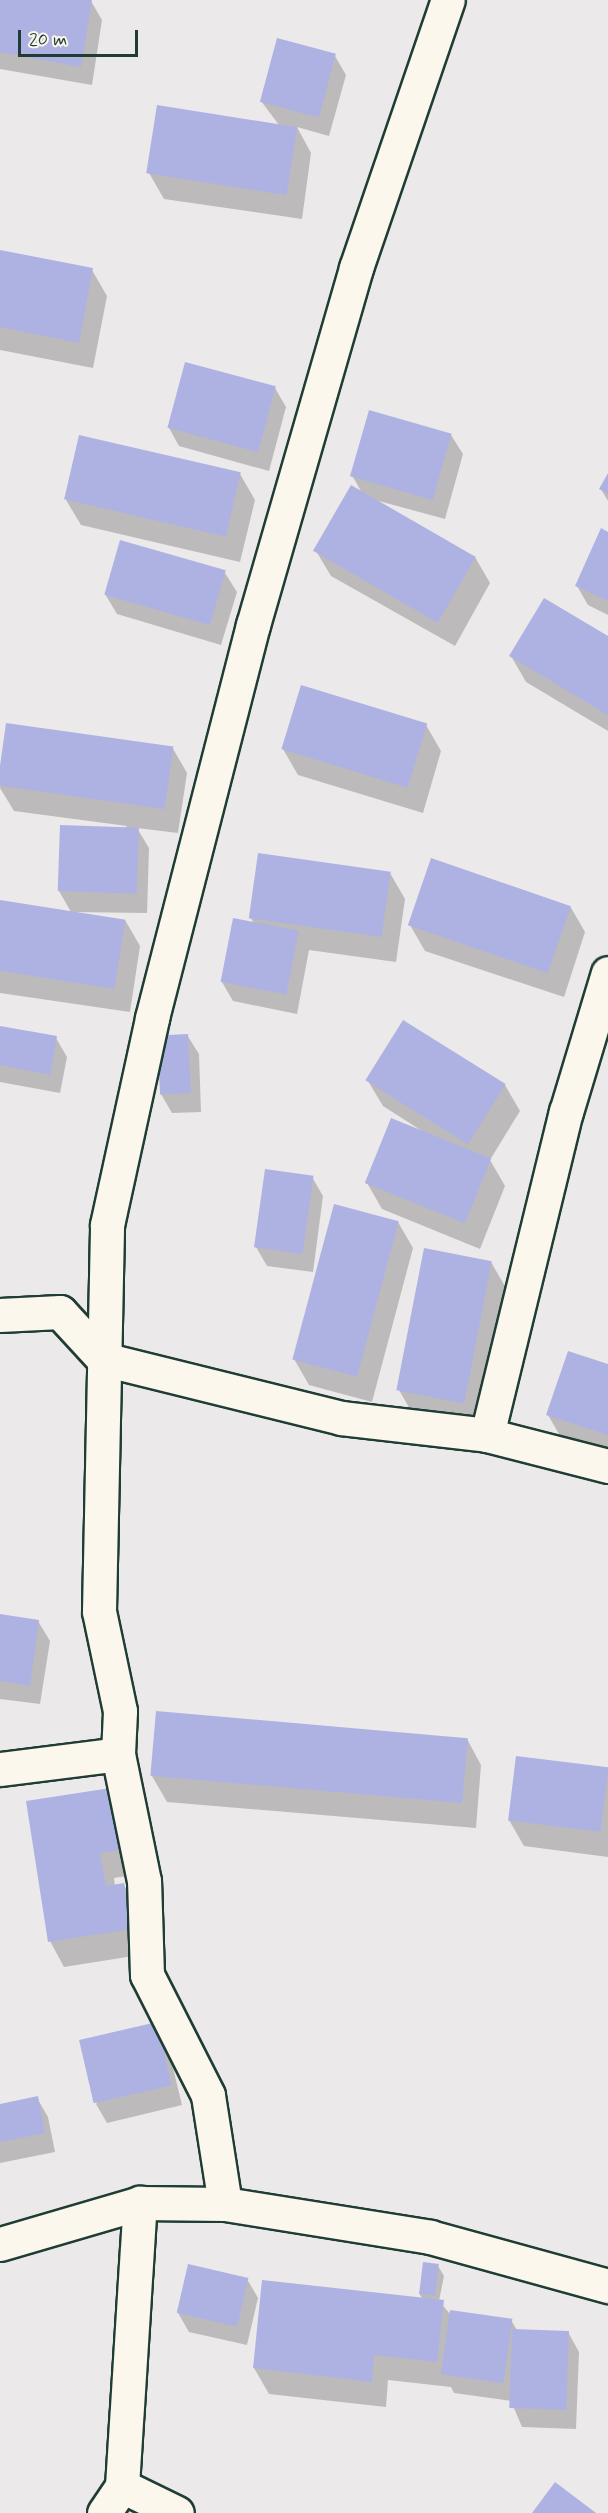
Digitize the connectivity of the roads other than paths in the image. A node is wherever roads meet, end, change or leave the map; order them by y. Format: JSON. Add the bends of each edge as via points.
{"nodes":[{"id":1,"x":448,"y":0,"type":"edge"},
{"id":2,"x":608,"y":973,"type":"edge"},
{"id":3,"x":0,"y":1316,"type":"edge"},
{"id":4,"x":103,"y":1359,"type":"junction"},
{"id":5,"x":487,"y":1435,"type":"junction"},
{"id":6,"x":608,"y":1466,"type":"edge"},
{"id":7,"x":118,"y":1754,"type":"junction"},
{"id":8,"x":0,"y":1769,"type":"edge"},
{"id":9,"x":140,"y":2203,"type":"junction"},
{"id":10,"x":225,"y":2204,"type":"junction"},
{"id":11,"x":0,"y":2244,"type":"edge"},
{"id":12,"x":608,"y":2286,"type":"edge"},
{"id":13,"x":122,"y":2486,"type":"junction"},
{"id":14,"x":104,"y":2513,"type":"edge"},
{"id":15,"x":177,"y":2513,"type":"edge"}],
"edges":[{"from":1,"to":4,"type":"street","via":[[349,291],[253,625],[158,995],[107,1225]]},
{"from":2,"to":5,"type":"street","via":[[566,1112]]},
{"from":3,"to":4,"type":"street","via":[[60,1312]]},
{"from":4,"to":5,"type":"street","via":[[341,1418]]},
{"from":4,"to":7,"type":"street","via":[[99,1611],[120,1712]]},
{"from":5,"to":6,"type":"street"},
{"from":7,"to":8,"type":"street"},
{"from":7,"to":10,"type":"street","via":[[144,1881],[147,1975],[208,2095]]},
{"from":9,"to":10,"type":"street"},
{"from":9,"to":11,"type":"street"},
{"from":9,"to":13,"type":"street"},
{"from":10,"to":12,"type":"street","via":[[430,2237]]},
{"from":13,"to":14,"type":"street"},
{"from":13,"to":15,"type":"street"}]}
